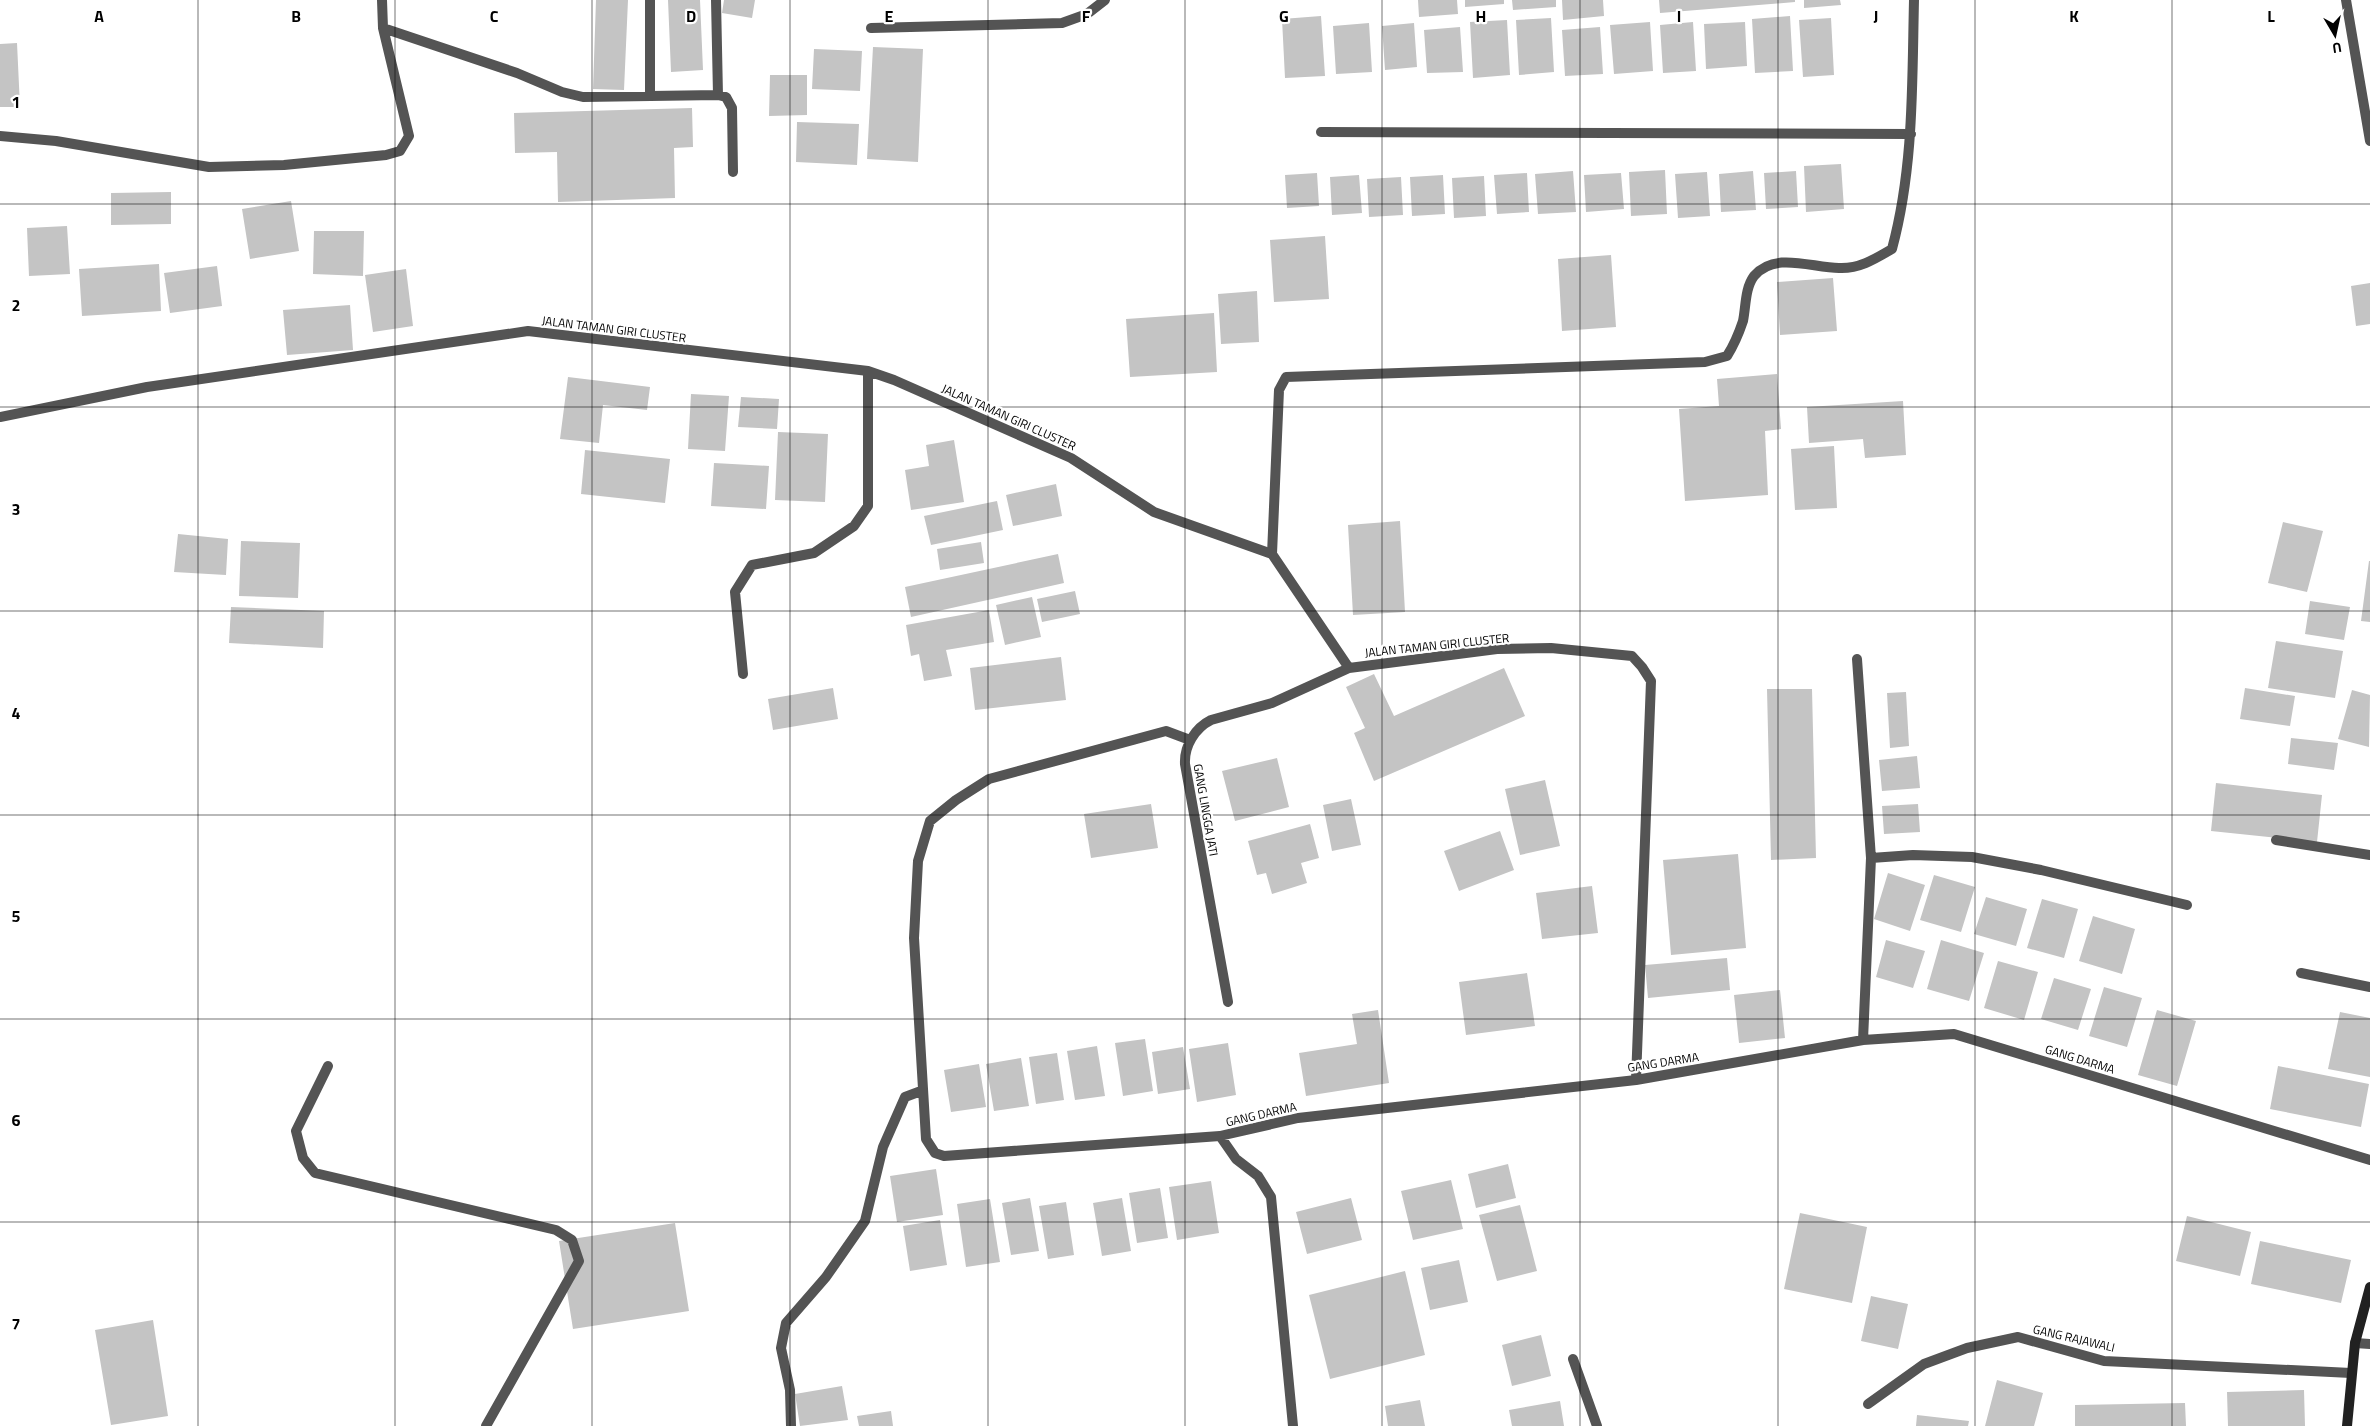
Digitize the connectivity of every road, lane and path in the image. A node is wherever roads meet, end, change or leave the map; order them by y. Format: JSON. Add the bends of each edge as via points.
{"nodes":[{"id":1,"x":382,"y":0,"type":"edge"},
{"id":2,"x":650,"y":0,"type":"edge"},
{"id":3,"x":716,"y":0,"type":"edge"},
{"id":4,"x":1105,"y":0,"type":"edge"},
{"id":5,"x":1914,"y":0,"type":"edge"},
{"id":6,"x":2346,"y":0,"type":"edge"},
{"id":7,"x":382,"y":28,"type":"junction"},
{"id":8,"x":871,"y":28,"type":"dead end"},
{"id":9,"x":718,"y":95,"type":"junction"},
{"id":10,"x":650,"y":96,"type":"junction"},
{"id":11,"x":1321,"y":132,"type":"dead end"},
{"id":12,"x":1911,"y":134,"type":"junction"},
{"id":13,"x":0,"y":136,"type":"edge"},
{"id":14,"x":2370,"y":141,"type":"edge"},
{"id":15,"x":733,"y":172,"type":"dead end"},
{"id":16,"x":868,"y":371,"type":"junction"},
{"id":17,"x":0,"y":417,"type":"edge"},
{"id":18,"x":1272,"y":554,"type":"junction"},
{"id":19,"x":1857,"y":659,"type":"dead end"},
{"id":20,"x":1349,"y":668,"type":"junction"},
{"id":21,"x":742,"y":674,"type":"dead end"},
{"id":22,"x":1190,"y":740,"type":"junction"},
{"id":23,"x":2276,"y":840,"type":"dead end"},
{"id":24,"x":2370,"y":855,"type":"edge"},
{"id":25,"x":1871,"y":858,"type":"junction"},
{"id":26,"x":2187,"y":904,"type":"dead end"},
{"id":27,"x":2301,"y":973,"type":"dead end"},
{"id":28,"x":2370,"y":986,"type":"edge"},
{"id":29,"x":1228,"y":1002,"type":"dead end"},
{"id":30,"x":1863,"y":1040,"type":"junction"},
{"id":31,"x":328,"y":1066,"type":"dead end"},
{"id":32,"x":1636,"y":1080,"type":"junction"},
{"id":33,"x":922,"y":1091,"type":"junction"},
{"id":34,"x":1220,"y":1136,"type":"junction"},
{"id":35,"x":2370,"y":1160,"type":"edge"},
{"id":36,"x":2370,"y":1288,"type":"edge"},
{"id":37,"x":2354,"y":1343,"type":"junction"},
{"id":38,"x":2370,"y":1344,"type":"edge"},
{"id":39,"x":1573,"y":1359,"type":"dead end"},
{"id":40,"x":2352,"y":1373,"type":"junction"},
{"id":41,"x":1868,"y":1404,"type":"dead end"},
{"id":42,"x":486,"y":1426,"type":"edge"},
{"id":43,"x":792,"y":1426,"type":"edge"},
{"id":44,"x":1293,"y":1426,"type":"edge"},
{"id":45,"x":1597,"y":1426,"type":"edge"},
{"id":46,"x":2347,"y":1426,"type":"edge"}],
"edges":[{"from":1,"to":7,"type":"street"},
{"from":2,"to":10,"type":"street"},
{"from":3,"to":9,"type":"street"},
{"from":4,"to":8,"type":"street","via":[[1087,14],[1062,23]]},
{"from":5,"to":12,"type":"street"},
{"from":6,"to":14,"type":"street"},
{"from":7,"to":10,"type":"street","via":[[562,92],[583,97]]},
{"from":7,"to":13,"type":"street","via":[[409,136],[400,151],[386,155],[284,165],[209,167],[56,141]]},
{"from":9,"to":10,"type":"street"},
{"from":9,"to":15,"type":"street","via":[[726,97],[732,108]]},
{"from":11,"to":12,"type":"street"},
{"from":12,"to":18,"type":"street","via":[[1900,220],[1892,249],[1864,265],[1839,268],[1770,263],[1754,276],[1736,342],[1727,356],[1705,362],[1286,377],[1279,390]]},
{"from":16,"to":17,"type":"street","name":"JALAN TAMAN GIRI CLUSTER","via":[[528,331],[146,387]]},
{"from":16,"to":18,"type":"street","name":"JALAN TAMAN GIRI CLUSTER","via":[[1071,458],[1154,512]]},
{"from":16,"to":21,"type":"street","via":[[868,506],[854,526],[814,554],[752,565],[735,592]]},
{"from":18,"to":20,"type":"street","name":"JALAN TAMAN GIRI CLUSTER"},
{"from":19,"to":25,"type":"street"},
{"from":20,"to":22,"type":"street","via":[[1272,703],[1211,720]]},
{"from":20,"to":32,"type":"street","name":"JALAN TAMAN GIRI CLUSTER","via":[[1497,649],[1551,648],[1632,656],[1642,667],[1651,680]]},
{"from":22,"to":29,"type":"street","name":"GANG LINGGA JATI","via":[[1185,764]]},
{"from":22,"to":33,"type":"street","via":[[1166,732],[989,779],[930,821],[918,860],[914,938]]},
{"from":23,"to":24,"type":"street"},
{"from":25,"to":26,"type":"street","via":[[1913,855],[1972,857]]},
{"from":25,"to":30,"type":"street"},
{"from":27,"to":28,"type":"street"},
{"from":30,"to":32,"type":"street","name":"GANG DARMA"},
{"from":30,"to":35,"type":"street","name":"GANG DARMA","via":[[1954,1034]]},
{"from":31,"to":42,"type":"street","via":[[296,1132],[304,1158],[315,1173],[556,1230],[572,1240],[579,1261]]},
{"from":32,"to":34,"type":"street","name":"GANG DARMA","via":[[1298,1118]]},
{"from":33,"to":34,"type":"street","name":"GANG DARMA","via":[[926,1139],[935,1153],[944,1156]]},
{"from":33,"to":43,"type":"street","via":[[905,1097],[883,1147],[865,1221],[826,1277],[786,1323],[782,1348],[790,1390]]},
{"from":34,"to":44,"type":"street","via":[[1236,1159],[1258,1176],[1271,1197]]},
{"from":36,"to":37,"type":"street"},
{"from":37,"to":38,"type":"street"},
{"from":37,"to":40,"type":"street"},
{"from":39,"to":45,"type":"street"},
{"from":40,"to":41,"type":"street","name":"GANG RAJAWALI","via":[[2104,1361],[2018,1337],[1967,1348],[1924,1364]]},
{"from":40,"to":46,"type":"street"}]}
